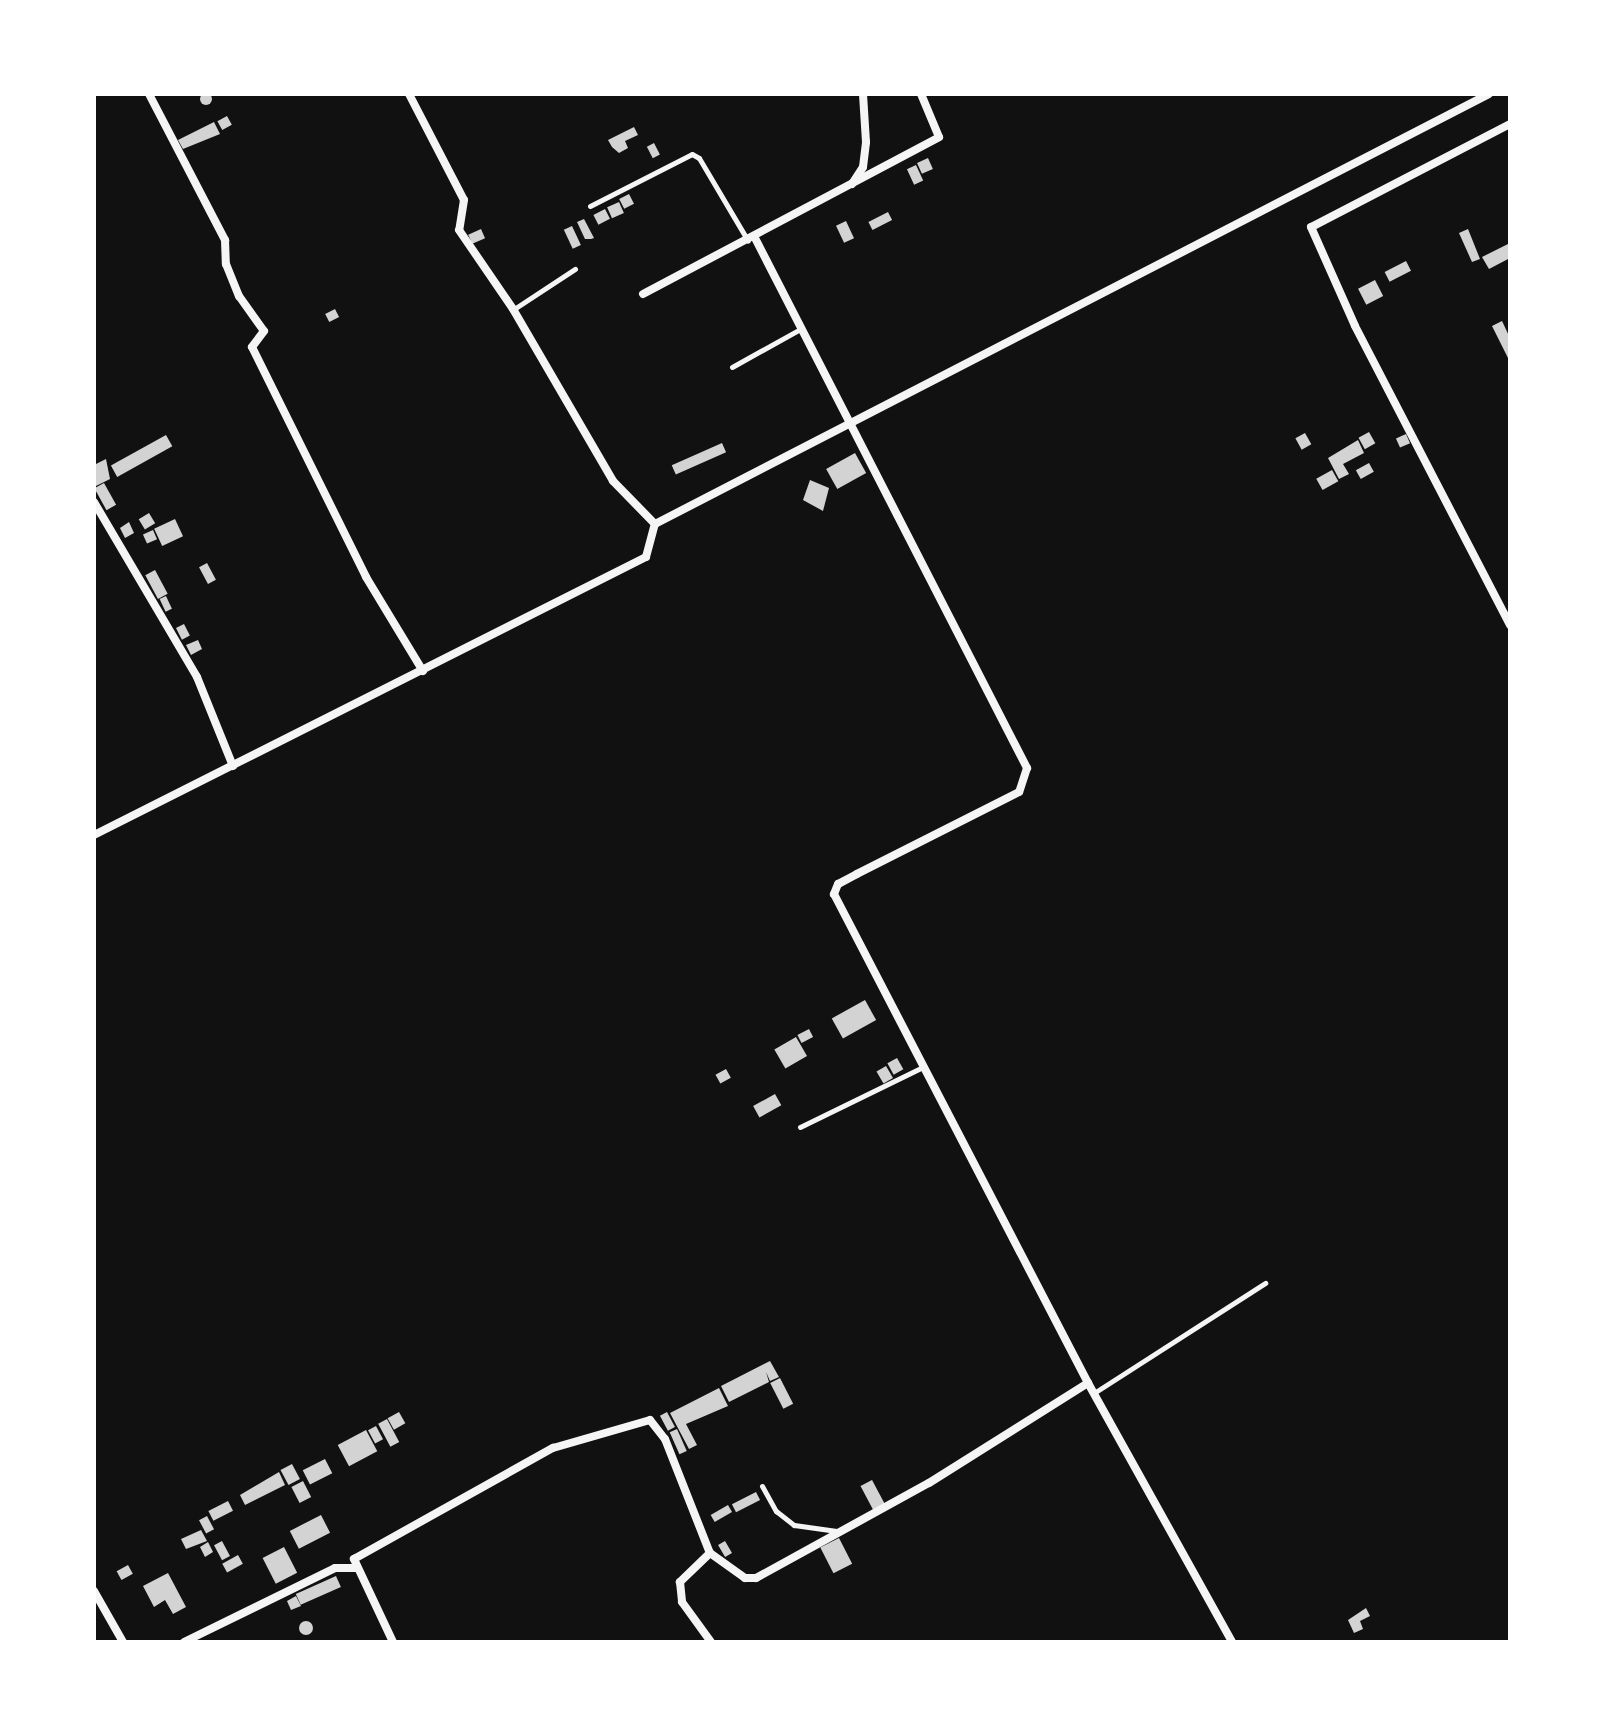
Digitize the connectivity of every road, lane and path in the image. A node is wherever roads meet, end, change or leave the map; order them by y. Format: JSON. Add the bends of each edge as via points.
{"nodes":[{"id":1,"x":149,"y":94,"type":"edge"},
{"id":2,"x":409,"y":94,"type":"edge"},
{"id":3,"x":863,"y":94,"type":"edge"},
{"id":4,"x":921,"y":94,"type":"edge"},
{"id":5,"x":1489,"y":94,"type":"edge"},
{"id":6,"x":1510,"y":124,"type":"edge"},
{"id":7,"x":852,"y":185,"type":"junction"},
{"id":8,"x":590,"y":206,"type":"dead end"},
{"id":9,"x":752,"y":240,"type":"junction"},
{"id":10,"x":575,"y":269,"type":"dead end"},
{"id":11,"x":643,"y":294,"type":"dead end"},
{"id":12,"x":513,"y":309,"type":"junction"},
{"id":13,"x":803,"y":328,"type":"junction"},
{"id":14,"x":732,"y":367,"type":"dead end"},
{"id":15,"x":852,"y":419,"type":"junction"},
{"id":16,"x":94,"y":502,"type":"edge"},
{"id":17,"x":653,"y":528,"type":"junction"},
{"id":18,"x":1510,"y":625,"type":"edge"},
{"id":19,"x":423,"y":671,"type":"junction"},
{"id":20,"x":233,"y":766,"type":"junction"},
{"id":21,"x":94,"y":835,"type":"edge"},
{"id":22,"x":921,"y":1068,"type":"junction"},
{"id":23,"x":800,"y":1127,"type":"dead end"},
{"id":24,"x":1265,"y":1283,"type":"dead end"},
{"id":25,"x":1088,"y":1383,"type":"junction"},
{"id":26,"x":1097,"y":1391,"type":"junction"},
{"id":27,"x":762,"y":1486,"type":"dead end"},
{"id":28,"x":842,"y":1530,"type":"junction"},
{"id":29,"x":710,"y":1553,"type":"junction"},
{"id":30,"x":356,"y":1568,"type":"junction"},
{"id":31,"x":94,"y":1591,"type":"edge"},
{"id":32,"x":123,"y":1642,"type":"edge"},
{"id":33,"x":184,"y":1642,"type":"edge"},
{"id":34,"x":393,"y":1642,"type":"edge"},
{"id":35,"x":711,"y":1642,"type":"edge"},
{"id":36,"x":1232,"y":1642,"type":"edge"}],
"edges":[{"from":1,"to":19,"type":"street","via":[[225,240],[226,264],[239,296],[264,331],[252,347],[260,364],[366,577]]},
{"from":2,"to":12,"type":"street","via":[[464,200],[459,230]]},
{"from":3,"to":7,"type":"street","via":[[863,167]]},
{"from":4,"to":7,"type":"street","via":[[941,135]]},
{"from":5,"to":15,"type":"street"},
{"from":6,"to":18,"type":"street","via":[[1311,227],[1355,326]]},
{"from":7,"to":9,"type":"street"},
{"from":8,"to":9,"type":"lane","via":[[692,154]]},
{"from":9,"to":11,"type":"street"},
{"from":9,"to":13,"type":"street"},
{"from":10,"to":12,"type":"lane"},
{"from":12,"to":17,"type":"street","via":[[613,481]]},
{"from":13,"to":14,"type":"lane"},
{"from":13,"to":15,"type":"street"},
{"from":15,"to":17,"type":"street"},
{"from":15,"to":22,"type":"street","via":[[1027,768],[1019,792],[838,884],[834,894]]},
{"from":16,"to":20,"type":"street","via":[[197,677]]},
{"from":17,"to":19,"type":"street","via":[[646,557]]},
{"from":19,"to":20,"type":"street"},
{"from":20,"to":21,"type":"street"},
{"from":22,"to":23,"type":"lane"},
{"from":22,"to":25,"type":"street"},
{"from":24,"to":26,"type":"lane"},
{"from":25,"to":26,"type":"street"},
{"from":25,"to":28,"type":"street","via":[[929,1483]]},
{"from":26,"to":36,"type":"street"},
{"from":27,"to":28,"type":"lane","via":[[776,1511],[794,1525]]},
{"from":28,"to":29,"type":"street","via":[[756,1578],[745,1578]]},
{"from":29,"to":30,"type":"street","via":[[665,1439],[650,1420],[553,1448],[371,1546],[354,1559]]},
{"from":29,"to":35,"type":"street","via":[[680,1582],[682,1602]]},
{"from":30,"to":33,"type":"street","via":[[335,1568]]},
{"from":30,"to":34,"type":"street"},
{"from":31,"to":32,"type":"street"}]}
